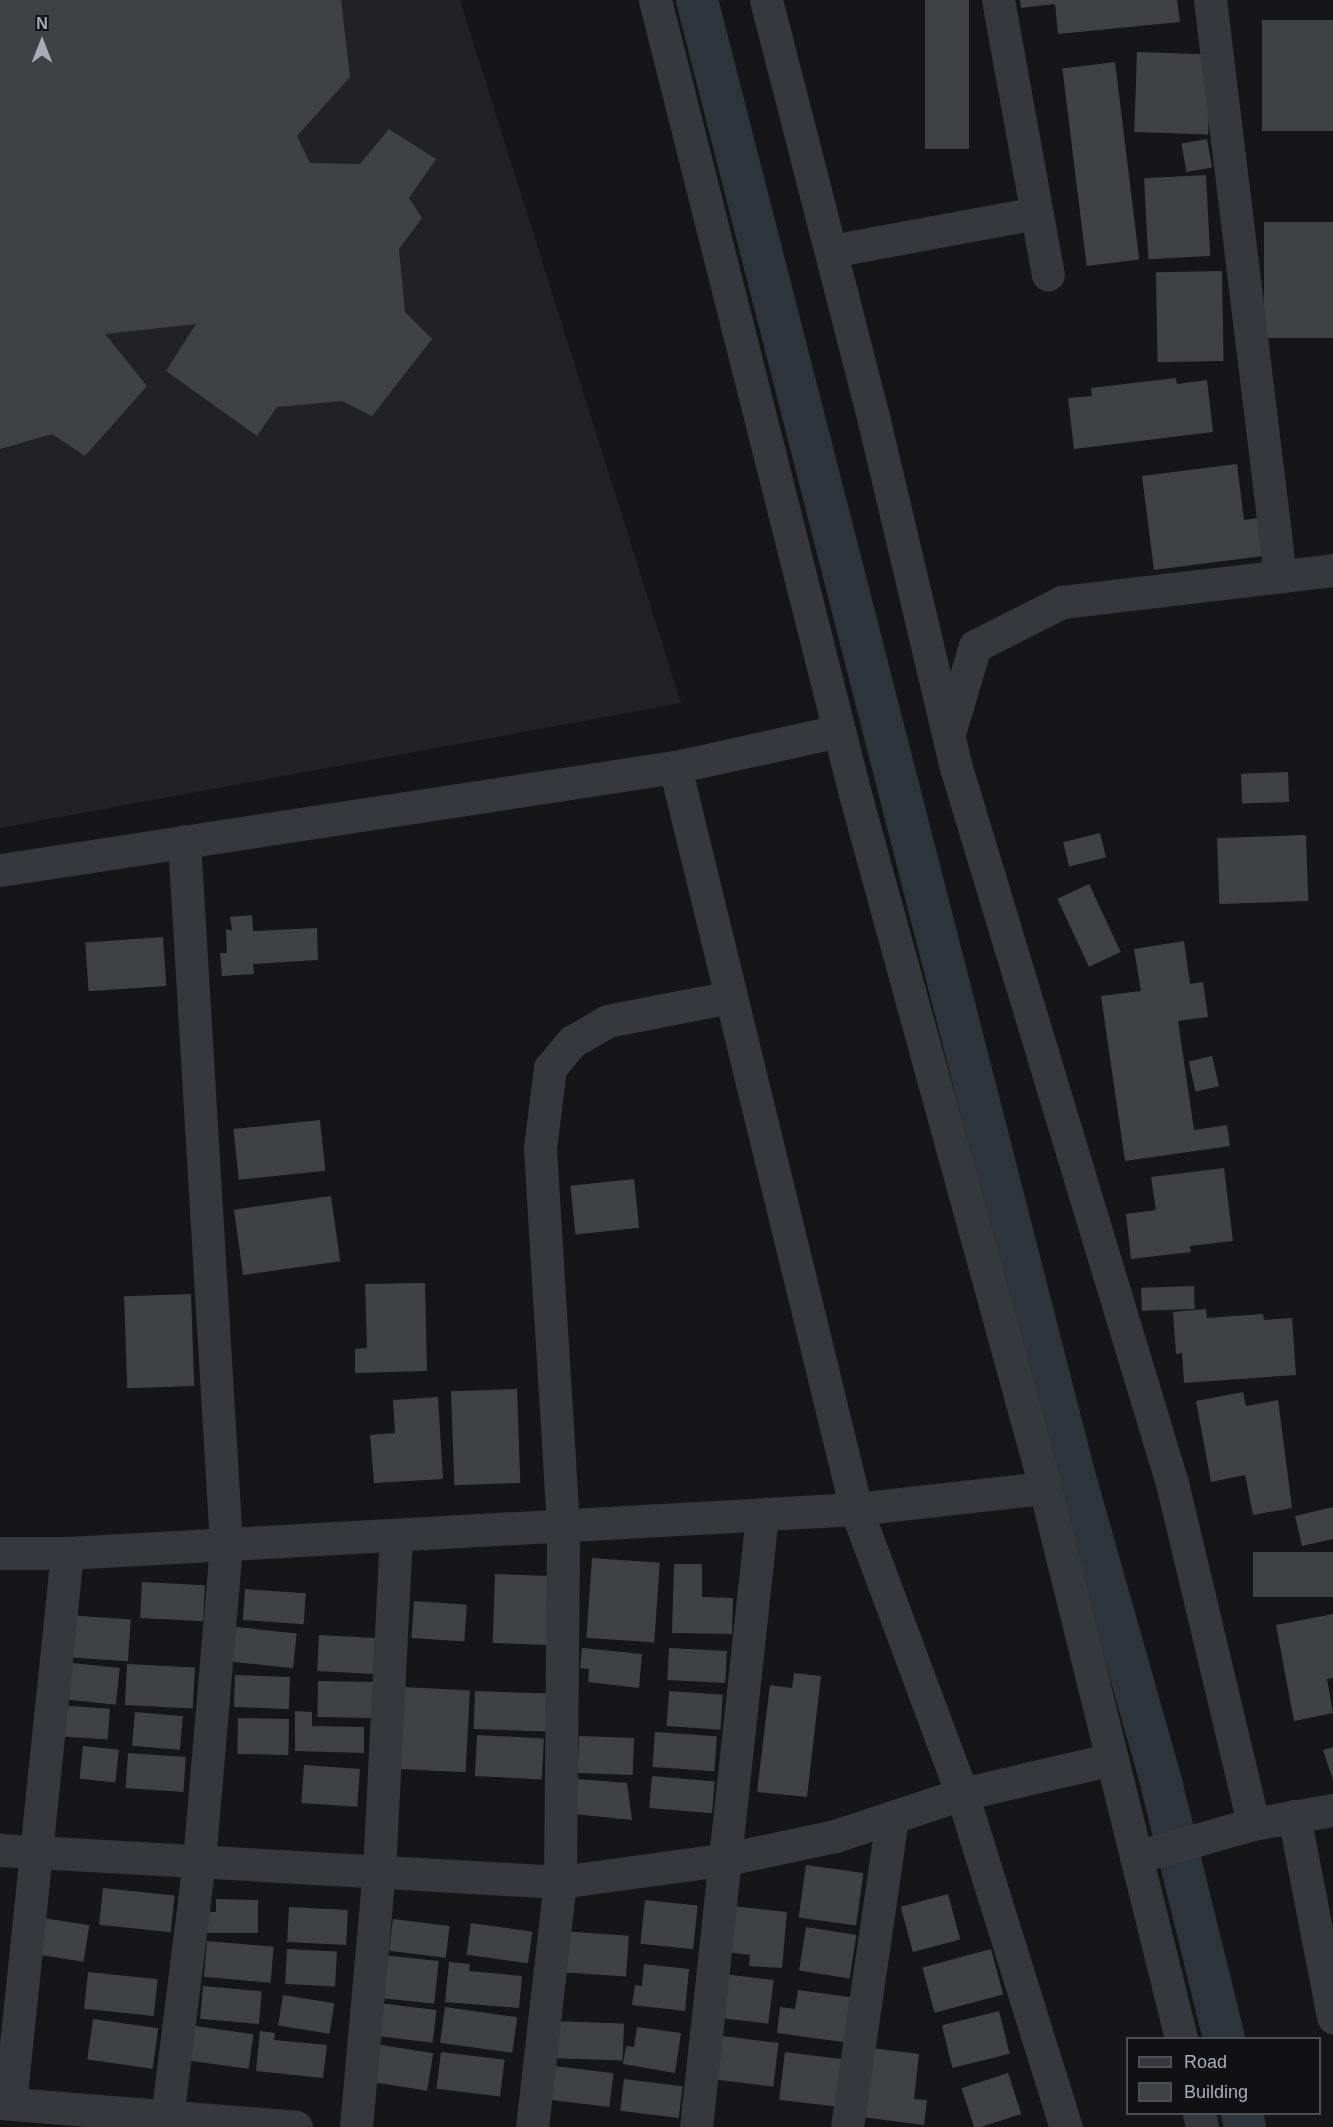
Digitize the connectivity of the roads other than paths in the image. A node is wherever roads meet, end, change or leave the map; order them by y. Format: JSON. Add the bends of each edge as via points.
{"nodes":[{"id":1,"x":655,"y":0,"type":"edge"},
{"id":2,"x":766,"y":0,"type":"edge"},
{"id":3,"x":998,"y":0,"type":"edge"},
{"id":4,"x":1210,"y":0,"type":"edge"},
{"id":5,"x":1037,"y":213,"type":"junction"},
{"id":6,"x":831,"y":251,"type":"junction"},
{"id":7,"x":1048,"y":274,"type":"dead end"},
{"id":8,"x":1333,"y":570,"type":"edge"},
{"id":9,"x":1280,"y":576,"type":"junction"},
{"id":10,"x":839,"y":731,"type":"junction"},
{"id":11,"x":948,"y":734,"type":"junction"},
{"id":12,"x":675,"y":767,"type":"junction"},
{"id":13,"x":184,"y":841,"type":"junction"},
{"id":14,"x":0,"y":870,"type":"edge"},
{"id":15,"x":730,"y":998,"type":"junction"},
{"id":16,"x":1044,"y":1488,"type":"junction"},
{"id":17,"x":856,"y":1509,"type":"junction"},
{"id":18,"x":762,"y":1515,"type":"junction"},
{"id":19,"x":563,"y":1525,"type":"junction"},
{"id":20,"x":396,"y":1534,"type":"junction"},
{"id":21,"x":226,"y":1544,"type":"junction"},
{"id":22,"x":0,"y":1552,"type":"edge"},
{"id":23,"x":67,"y":1553,"type":"junction"},
{"id":24,"x":1112,"y":1759,"type":"junction"},
{"id":25,"x":962,"y":1794,"type":"junction"},
{"id":26,"x":1333,"y":1810,"type":"edge"},
{"id":27,"x":1294,"y":1816,"type":"junction"},
{"id":28,"x":892,"y":1818,"type":"junction"},
{"id":29,"x":1252,"y":1824,"type":"junction"},
{"id":30,"x":0,"y":1850,"type":"edge"},
{"id":31,"x":35,"y":1852,"type":"junction"},
{"id":32,"x":1136,"y":1857,"type":"junction"},
{"id":33,"x":727,"y":1859,"type":"junction"},
{"id":34,"x":199,"y":1861,"type":"junction"},
{"id":35,"x":378,"y":1870,"type":"junction"},
{"id":36,"x":560,"y":1882,"type":"junction"},
{"id":37,"x":1333,"y":2017,"type":"edge"},
{"id":38,"x":1180,"y":2037,"type":"edge"},
{"id":39,"x":5,"y":2103,"type":"edge"},
{"id":40,"x":167,"y":2118,"type":"junction"},
{"id":41,"x":296,"y":2127,"type":"edge"},
{"id":42,"x":356,"y":2127,"type":"edge"},
{"id":43,"x":532,"y":2127,"type":"edge"},
{"id":44,"x":696,"y":2127,"type":"edge"},
{"id":45,"x":847,"y":2127,"type":"edge"},
{"id":46,"x":1066,"y":2127,"type":"edge"}],
"edges":[{"from":1,"to":10,"type":"street"},
{"from":2,"to":6,"type":"street"},
{"from":3,"to":5,"type":"street"},
{"from":4,"to":9,"type":"street"},
{"from":5,"to":6,"type":"street"},
{"from":5,"to":7,"type":"street"},
{"from":6,"to":11,"type":"street"},
{"from":8,"to":9,"type":"street"},
{"from":9,"to":11,"type":"street","via":[[1062,602],[975,646]]},
{"from":10,"to":12,"type":"street"},
{"from":10,"to":16,"type":"street"},
{"from":11,"to":29,"type":"street","via":[[1172,1483]]},
{"from":12,"to":13,"type":"street"},
{"from":12,"to":15,"type":"street"},
{"from":13,"to":14,"type":"street"},
{"from":13,"to":21,"type":"street"},
{"from":15,"to":17,"type":"street"},
{"from":15,"to":19,"type":"street","via":[[607,1021],[573,1041],[550,1068],[540,1148]]},
{"from":16,"to":17,"type":"street"},
{"from":16,"to":24,"type":"street"},
{"from":17,"to":18,"type":"street"},
{"from":17,"to":25,"type":"street"},
{"from":18,"to":19,"type":"street"},
{"from":18,"to":33,"type":"street"},
{"from":19,"to":20,"type":"street"},
{"from":19,"to":36,"type":"street"},
{"from":20,"to":21,"type":"street"},
{"from":20,"to":35,"type":"street"},
{"from":21,"to":23,"type":"street"},
{"from":21,"to":34,"type":"street"},
{"from":22,"to":23,"type":"street"},
{"from":23,"to":31,"type":"street"},
{"from":24,"to":25,"type":"street"},
{"from":24,"to":32,"type":"street"},
{"from":25,"to":28,"type":"street"},
{"from":25,"to":46,"type":"street"},
{"from":26,"to":27,"type":"street"},
{"from":27,"to":29,"type":"street"},
{"from":27,"to":37,"type":"street"},
{"from":28,"to":33,"type":"street","via":[[835,1836]]},
{"from":28,"to":45,"type":"street"},
{"from":29,"to":32,"type":"street"},
{"from":30,"to":31,"type":"street"},
{"from":31,"to":34,"type":"street"},
{"from":31,"to":39,"type":"street"},
{"from":32,"to":38,"type":"street"},
{"from":33,"to":36,"type":"street"},
{"from":33,"to":44,"type":"street"},
{"from":34,"to":35,"type":"street"},
{"from":34,"to":40,"type":"street"},
{"from":35,"to":36,"type":"street"},
{"from":35,"to":42,"type":"street"},
{"from":36,"to":43,"type":"street"},
{"from":39,"to":40,"type":"street"},
{"from":40,"to":41,"type":"street"}]}
